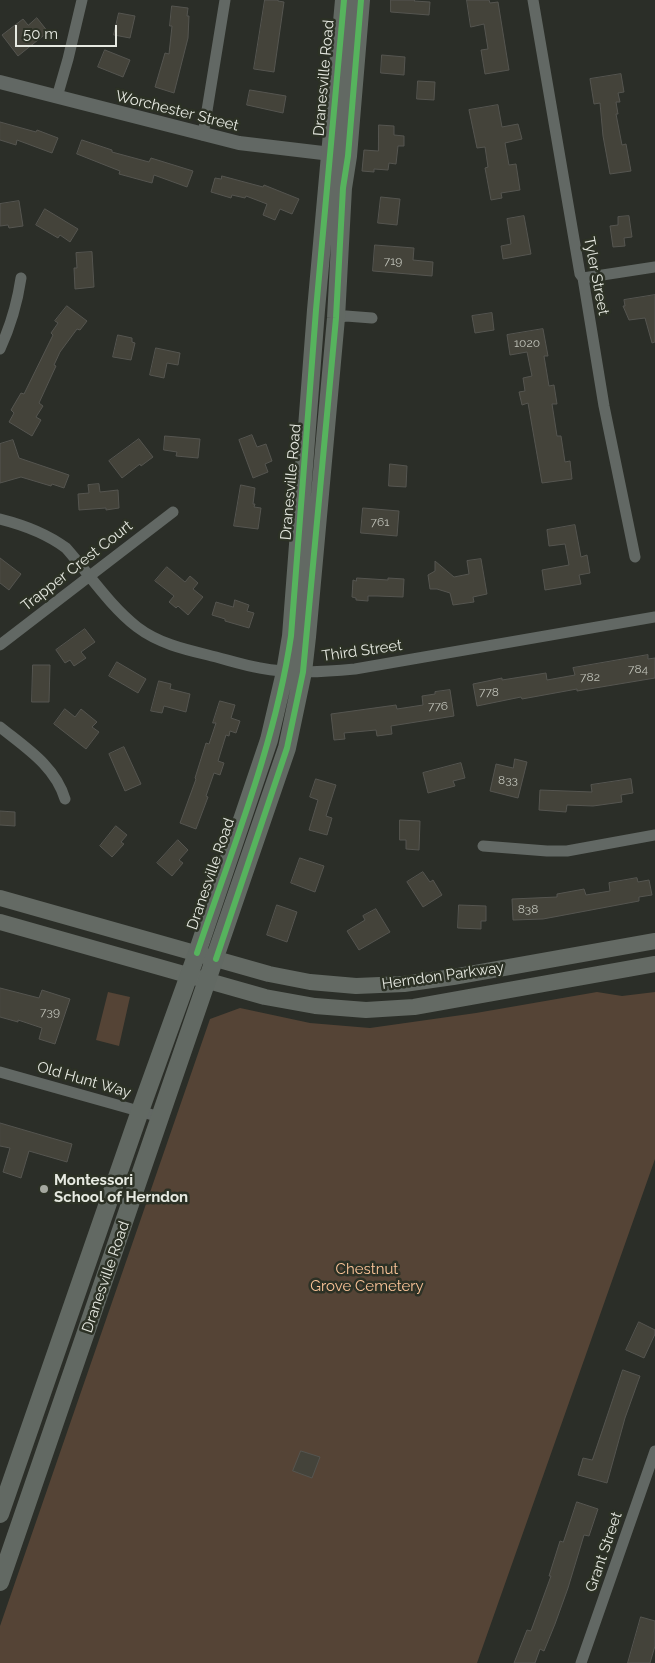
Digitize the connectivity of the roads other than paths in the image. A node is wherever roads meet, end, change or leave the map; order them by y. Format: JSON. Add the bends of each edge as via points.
{"nodes":[{"id":1,"x":82,"y":0,"type":"edge"},
{"id":2,"x":225,"y":0,"type":"edge"},
{"id":3,"x":344,"y":0,"type":"edge"},
{"id":4,"x":361,"y":0,"type":"edge"},
{"id":5,"x":533,"y":0,"type":"edge"},
{"id":6,"x":0,"y":82,"type":"edge"},
{"id":7,"x":57,"y":97,"type":"junction"},
{"id":8,"x":203,"y":135,"type":"junction"},
{"id":9,"x":330,"y":154,"type":"junction"},
{"id":10,"x":348,"y":156,"type":"junction"},
{"id":11,"x":655,"y":267,"type":"edge"},
{"id":12,"x":21,"y":278,"type":"dead end"},
{"id":13,"x":583,"y":278,"type":"junction"},
{"id":14,"x":336,"y":318,"type":"junction"},
{"id":15,"x":372,"y":318,"type":"dead end"},
{"id":16,"x":0,"y":349,"type":"edge"},
{"id":17,"x":173,"y":512,"type":"dead end"},
{"id":18,"x":0,"y":519,"type":"edge"},
{"id":19,"x":635,"y":556,"type":"dead end"},
{"id":20,"x":90,"y":575,"type":"junction"},
{"id":21,"x":655,"y":617,"type":"edge"},
{"id":22,"x":0,"y":645,"type":"edge"},
{"id":23,"x":285,"y":672,"type":"junction"},
{"id":24,"x":303,"y":672,"type":"junction"},
{"id":25,"x":0,"y":728,"type":"edge"},
{"id":26,"x":65,"y":799,"type":"dead end"},
{"id":27,"x":655,"y":835,"type":"edge"},
{"id":28,"x":483,"y":846,"type":"dead end"},
{"id":29,"x":0,"y":898,"type":"edge"},
{"id":30,"x":0,"y":922,"type":"edge"},
{"id":31,"x":655,"y":941,"type":"edge"},
{"id":32,"x":198,"y":954,"type":"junction"},
{"id":33,"x":216,"y":959,"type":"junction"},
{"id":34,"x":655,"y":964,"type":"edge"},
{"id":35,"x":189,"y":976,"type":"junction"},
{"id":36,"x":208,"y":981,"type":"junction"},
{"id":37,"x":0,"y":1072,"type":"edge"},
{"id":38,"x":140,"y":1111,"type":"junction"},
{"id":39,"x":160,"y":1117,"type":"junction"},
{"id":40,"x":655,"y":1451,"type":"edge"},
{"id":41,"x":650,"y":1480,"type":"edge"},
{"id":42,"x":0,"y":1514,"type":"edge"},
{"id":43,"x":0,"y":1582,"type":"edge"},
{"id":44,"x":581,"y":1663,"type":"edge"}],
"edges":[{"from":1,"to":7,"type":"street"},
{"from":2,"to":8,"type":"street"},
{"from":3,"to":9,"type":"main road","name":"Dranesville Road"},
{"from":4,"to":10,"type":"main road","name":"Dranesville Road"},
{"from":5,"to":13,"type":"street","name":"Tyler Street"},
{"from":6,"to":7,"type":"street","name":"Worchester Street"},
{"from":7,"to":8,"type":"street","name":"Worchester Street"},
{"from":8,"to":9,"type":"street","name":"Worchester Street","via":[[239,143]]},
{"from":9,"to":10,"type":"street","name":"Worchester Street"},
{"from":9,"to":23,"type":"main road","name":"Dranesville Road"},
{"from":10,"to":14,"type":"main road","name":"Dranesville Road","via":[[343,188]]},
{"from":11,"to":13,"type":"street"},
{"from":12,"to":16,"type":"street","via":[[17,305]]},
{"from":13,"to":19,"type":"street","name":"Tyler Street","via":[[611,444]]},
{"from":14,"to":15,"type":"street"},
{"from":14,"to":24,"type":"main road","name":"Dranesville Road"},
{"from":17,"to":20,"type":"street","name":"Trapper Crest Court"},
{"from":18,"to":20,"type":"street","name":"Third Street","via":[[55,539]]},
{"from":20,"to":22,"type":"street","name":"Trapper Crest Court"},
{"from":20,"to":23,"type":"street","name":"Third Street","via":[[122,614],[155,638],[175,647]]},
{"from":21,"to":24,"type":"street","name":"Third Street","via":[[355,669]]},
{"from":23,"to":24,"type":"street","name":"Third Street"},
{"from":23,"to":32,"type":"main road","name":"Dranesville Road","via":[[269,740]]},
{"from":24,"to":33,"type":"main road","name":"Dranesville Road","via":[[288,748]]},
{"from":25,"to":26,"type":"street","via":[[45,764],[55,776]]},
{"from":27,"to":28,"type":"street","via":[[567,850]]},
{"from":29,"to":32,"type":"main road","name":"Herndon Parkway"},
{"from":30,"to":35,"type":"main road","name":"Herndon Parkway"},
{"from":31,"to":33,"type":"main road","name":"Herndon Parkway","via":[[429,980],[382,985],[356,986],[293,979]]},
{"from":32,"to":33,"type":"main road","name":"Herndon Parkway"},
{"from":32,"to":35,"type":"main road","name":"Dranesville Road"},
{"from":33,"to":36,"type":"main road","name":"Dranesville Road"},
{"from":34,"to":36,"type":"main road","name":"Herndon Parkway","via":[[414,1007],[366,1010],[290,1002]]},
{"from":35,"to":36,"type":"main road","name":"Herndon Parkway"},
{"from":35,"to":38,"type":"main road","name":"Dranesville Road"},
{"from":36,"to":39,"type":"main road","name":"Dranesville Road"},
{"from":37,"to":38,"type":"street","name":"Old Hunt Way"},
{"from":38,"to":39,"type":"street","name":"Old Hunt Way"},
{"from":38,"to":42,"type":"main road","name":"Dranesville Road"},
{"from":39,"to":43,"type":"main road","name":"Dranesville Road"},
{"from":40,"to":41,"type":"street","name":"Grant Street"},
{"from":41,"to":44,"type":"street","name":"Grant Street"}]}
